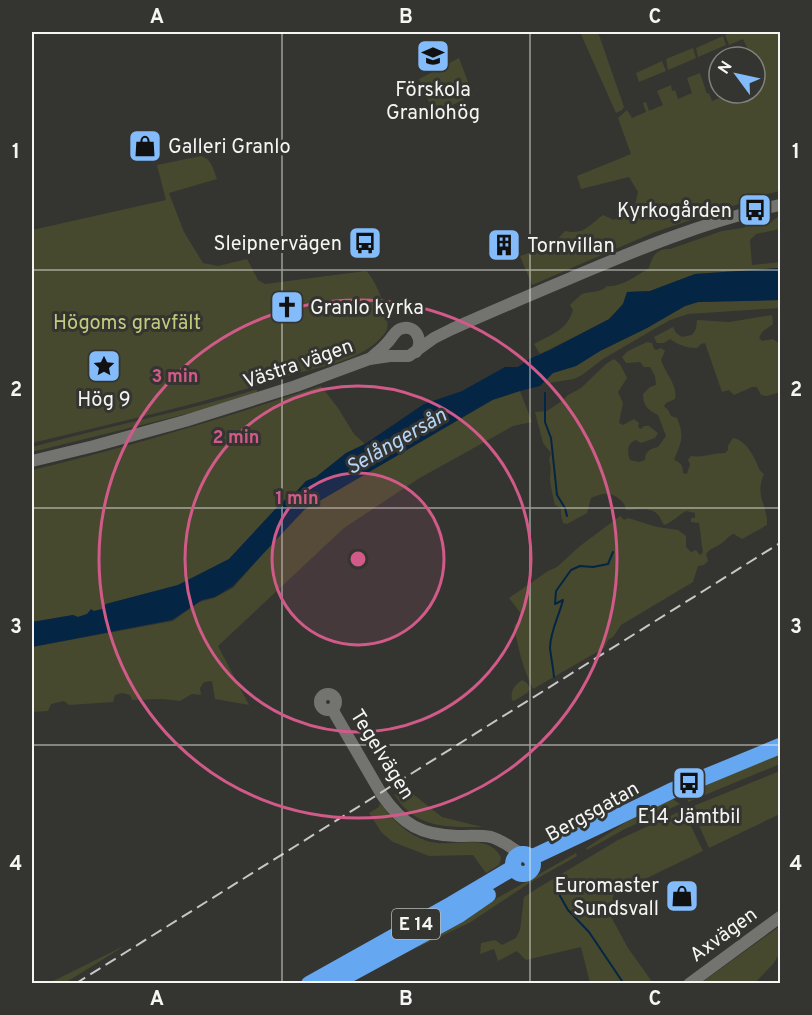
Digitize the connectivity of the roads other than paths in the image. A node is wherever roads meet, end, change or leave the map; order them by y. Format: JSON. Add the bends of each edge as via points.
{"nodes":[{"id":1,"x":780,"y":205,"type":"edge"},
{"id":2,"x":487,"y":313,"type":"junction"},
{"id":3,"x":413,"y":330,"type":"junction"},
{"id":4,"x":392,"y":337,"type":"junction"},
{"id":5,"x":415,"y":352,"type":"junction"},
{"id":6,"x":401,"y":356,"type":"junction"},
{"id":7,"x":369,"y":359,"type":"junction"},
{"id":8,"x":32,"y":461,"type":"edge"},
{"id":9,"x":332,"y":709,"type":"dead end"},
{"id":10,"x":780,"y":746,"type":"edge"},
{"id":11,"x":522,"y":864,"type":"junction"},
{"id":12,"x":780,"y":917,"type":"edge"},
{"id":13,"x":309,"y":984,"type":"edge"},
{"id":14,"x":332,"y":984,"type":"edge"},
{"id":15,"x":689,"y":984,"type":"edge"}],
"edges":[{"from":1,"to":2,"type":"street","via":[[655,243]]},
{"from":2,"to":3,"type":"street","via":[[431,331]]},
{"from":2,"to":5,"type":"street","via":[[434,338]]},
{"from":3,"to":4,"type":"street","via":[[401,329]]},
{"from":3,"to":5,"type":"street","via":[[420,343]]},
{"from":4,"to":6,"type":"street","via":[[394,350]]},
{"from":4,"to":7,"type":"street","name":"Västra vägen"},
{"from":5,"to":6,"type":"street"},
{"from":6,"to":7,"type":"street","name":"Västra vägen"},
{"from":7,"to":8,"type":"street","name":"Västra vägen","via":[[185,421]]},
{"from":9,"to":11,"type":"street","name":"Tegelvägen","via":[[390,807],[410,825],[444,836],[497,839]]},
{"from":10,"to":11,"type":"highway","name":"Bergsgatan","number":"E 14","via":[[671,791]]},
{"from":11,"to":13,"type":"highway","name":"Bergsgatan","number":"E 14"},
{"from":11,"to":14,"type":"highway","name":"Bergsgatan","number":"E 14","via":[[511,879],[459,915]]},
{"from":12,"to":15,"type":"street","name":"Axvägen"}]}
